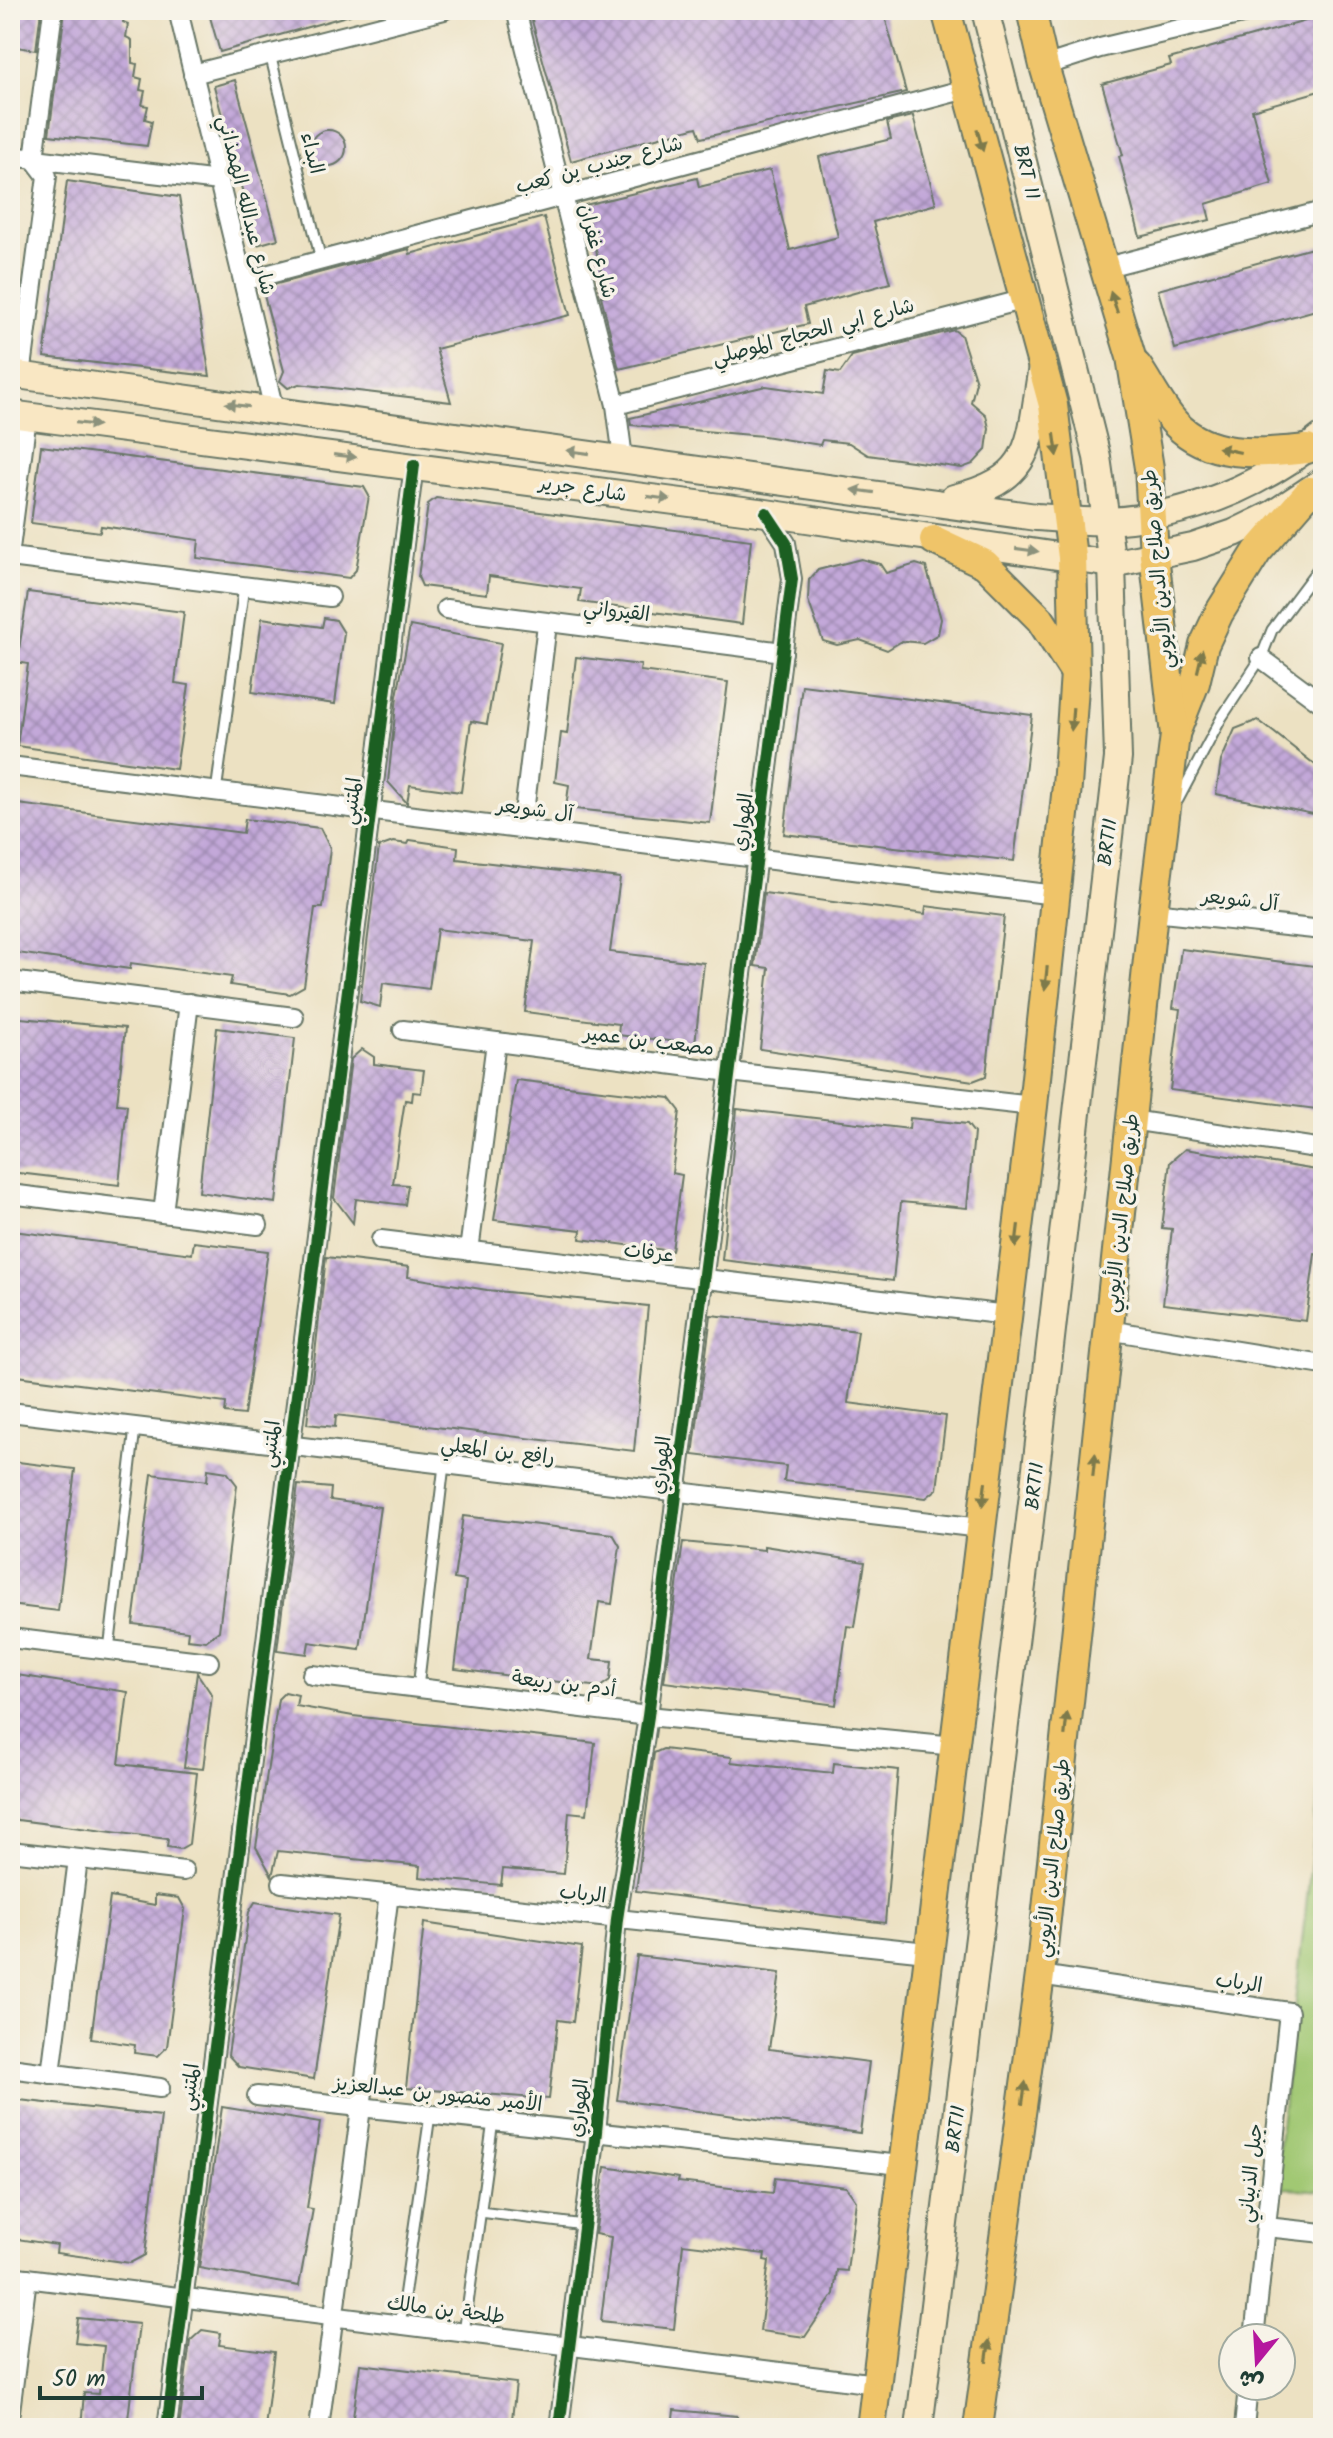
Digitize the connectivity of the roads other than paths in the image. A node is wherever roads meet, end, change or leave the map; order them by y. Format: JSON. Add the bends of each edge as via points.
{"nodes":[{"id":1,"x":53,"y":10,"type":"edge"},
{"id":2,"x":178,"y":10,"type":"edge"},
{"id":3,"x":444,"y":10,"type":"edge"},
{"id":4,"x":516,"y":10,"type":"edge"},
{"id":5,"x":946,"y":10,"type":"edge"},
{"id":6,"x":985,"y":10,"type":"edge"},
{"id":7,"x":1031,"y":10,"type":"edge"},
{"id":8,"x":1259,"y":10,"type":"edge"},
{"id":9,"x":270,"y":54,"type":"junction"},
{"id":10,"x":1044,"y":66,"type":"junction"},
{"id":11,"x":193,"y":74,"type":"junction"},
{"id":12,"x":966,"y":89,"type":"junction"},
{"id":13,"x":10,"y":156,"type":"edge"},
{"id":14,"x":34,"y":159,"type":"junction"},
{"id":15,"x":219,"y":181,"type":"junction"},
{"id":16,"x":561,"y":197,"type":"junction"},
{"id":17,"x":1323,"y":211,"type":"edge"},
{"id":18,"x":321,"y":260,"type":"junction"},
{"id":19,"x":1103,"y":268,"type":"junction"},
{"id":20,"x":243,"y":281,"type":"junction"},
{"id":21,"x":1022,"y":300,"type":"junction"},
{"id":22,"x":1068,"y":334,"type":"joint"},
{"id":23,"x":1131,"y":357,"type":"junction"},
{"id":24,"x":1042,"y":367,"type":"junction"},
{"id":25,"x":16,"y":375,"type":"edge"},
{"id":26,"x":616,"y":405,"type":"junction"},
{"id":27,"x":274,"y":410,"type":"junction"},
{"id":28,"x":18,"y":415,"type":"edge"},
{"id":29,"x":1315,"y":442,"type":"edge"},
{"id":30,"x":623,"y":458,"type":"junction"},
{"id":31,"x":414,"y":465,"type":"junction"},
{"id":32,"x":1316,"y":486,"type":"edge"},
{"id":33,"x":940,"y":502,"type":"junction"},
{"id":34,"x":766,"y":513,"type":"junction"},
{"id":35,"x":1153,"y":516,"type":"junction"},
{"id":36,"x":1067,"y":518,"type":"junction"},
{"id":37,"x":934,"y":540,"type":"junction"},
{"id":38,"x":1109,"y":542,"type":"junction"},
{"id":39,"x":10,"y":549,"type":"edge"},
{"id":40,"x":1154,"y":555,"type":"junction"},
{"id":41,"x":10,"y":557,"type":"edge"},
{"id":42,"x":1072,"y":557,"type":"junction"},
{"id":43,"x":1323,"y":562,"type":"edge"},
{"id":44,"x":244,"y":586,"type":"junction"},
{"id":45,"x":330,"y":597,"type":"dead end"},
{"id":46,"x":446,"y":609,"type":"dead end"},
{"id":47,"x":547,"y":624,"type":"junction"},
{"id":48,"x":783,"y":652,"type":"junction"},
{"id":49,"x":1261,"y":658,"type":"junction"},
{"id":50,"x":1075,"y":673,"type":"junction"},
{"id":51,"x":1323,"y":704,"type":"edge"},
{"id":52,"x":1175,"y":735,"type":"junction"},
{"id":53,"x":10,"y":766,"type":"edge"},
{"id":54,"x":216,"y":792,"type":"junction"},
{"id":55,"x":370,"y":811,"type":"junction"},
{"id":56,"x":1165,"y":825,"type":"junction"},
{"id":57,"x":522,"y":829,"type":"junction"},
{"id":58,"x":757,"y":858,"type":"junction"},
{"id":59,"x":1055,"y":895,"type":"junction"},
{"id":60,"x":1153,"y":912,"type":"junction"},
{"id":61,"x":1323,"y":930,"type":"edge"},
{"id":62,"x":10,"y":981,"type":"edge"},
{"id":63,"x":189,"y":1003,"type":"junction"},
{"id":64,"x":294,"y":1017,"type":"dead end"},
{"id":65,"x":403,"y":1030,"type":"dead end"},
{"id":66,"x":496,"y":1042,"type":"junction"},
{"id":67,"x":730,"y":1072,"type":"junction"},
{"id":68,"x":1033,"y":1106,"type":"junction"},
{"id":69,"x":1131,"y":1120,"type":"junction"},
{"id":70,"x":1323,"y":1149,"type":"edge"},
{"id":71,"x":10,"y":1194,"type":"edge"},
{"id":72,"x":163,"y":1213,"type":"junction"},
{"id":73,"x":258,"y":1225,"type":"dead end"},
{"id":74,"x":381,"y":1240,"type":"dead end"},
{"id":75,"x":469,"y":1251,"type":"junction"},
{"id":76,"x":704,"y":1281,"type":"junction"},
{"id":77,"x":1007,"y":1315,"type":"junction"},
{"id":78,"x":1108,"y":1330,"type":"junction"},
{"id":79,"x":1323,"y":1365,"type":"edge"},
{"id":80,"x":10,"y":1412,"type":"edge"},
{"id":81,"x":135,"y":1428,"type":"junction"},
{"id":82,"x":290,"y":1447,"type":"junction"},
{"id":83,"x":444,"y":1465,"type":"junction"},
{"id":84,"x":677,"y":1494,"type":"junction"},
{"id":85,"x":980,"y":1528,"type":"junction"},
{"id":86,"x":10,"y":1638,"type":"edge"},
{"id":87,"x":109,"y":1650,"type":"junction"},
{"id":88,"x":209,"y":1662,"type":"dead end"},
{"id":89,"x":312,"y":1675,"type":"dead end"},
{"id":90,"x":418,"y":1688,"type":"junction"},
{"id":91,"x":648,"y":1716,"type":"junction"},
{"id":92,"x":955,"y":1746,"type":"junction"},
{"id":93,"x":10,"y":1851,"type":"edge"},
{"id":94,"x":78,"y":1859,"type":"junction"},
{"id":95,"x":184,"y":1871,"type":"dead end"},
{"id":96,"x":282,"y":1883,"type":"dead end"},
{"id":97,"x":389,"y":1894,"type":"junction"},
{"id":98,"x":617,"y":1919,"type":"junction"},
{"id":99,"x":927,"y":1952,"type":"junction"},
{"id":100,"x":1040,"y":1975,"type":"junction"},
{"id":101,"x":1289,"y":2012,"type":"joint"},
{"id":102,"x":10,"y":2068,"type":"edge"},
{"id":103,"x":51,"y":2074,"type":"junction"},
{"id":104,"x":160,"y":2088,"type":"dead end"},
{"id":105,"x":257,"y":2096,"type":"dead end"},
{"id":106,"x":361,"y":2107,"type":"junction"},
{"id":107,"x":430,"y":2114,"type":"junction"},
{"id":108,"x":493,"y":2121,"type":"junction"},
{"id":109,"x":596,"y":2132,"type":"junction"},
{"id":110,"x":901,"y":2165,"type":"junction"},
{"id":111,"x":480,"y":2212,"type":"junction"},
{"id":112,"x":584,"y":2225,"type":"junction"},
{"id":113,"x":1266,"y":2227,"type":"junction"},
{"id":114,"x":1323,"y":2233,"type":"edge"},
{"id":115,"x":19,"y":2277,"type":"edge"},
{"id":116,"x":183,"y":2298,"type":"junction"},
{"id":117,"x":334,"y":2317,"type":"junction"},
{"id":118,"x":1256,"y":2322,"type":"edge"},
{"id":119,"x":400,"y":2325,"type":"junction"},
{"id":120,"x":464,"y":2333,"type":"junction"},
{"id":121,"x":569,"y":2347,"type":"junction"},
{"id":122,"x":876,"y":2384,"type":"junction"},
{"id":123,"x":1246,"y":2402,"type":"edge"},
{"id":124,"x":10,"y":2411,"type":"edge"},
{"id":125,"x":167,"y":2428,"type":"edge"},
{"id":126,"x":319,"y":2428,"type":"edge"},
{"id":127,"x":559,"y":2428,"type":"edge"},
{"id":128,"x":871,"y":2428,"type":"edge"},
{"id":129,"x":919,"y":2428,"type":"edge"},
{"id":130,"x":978,"y":2428,"type":"edge"},
{"id":131,"x":1244,"y":2428,"type":"edge"}],
"edges":[{"from":1,"to":14,"type":"street"},
{"from":2,"to":11,"type":"street","name":"شارع عبدالله الهمذاني"},
{"from":3,"to":9,"type":"street"},
{"from":4,"to":16,"type":"street","name":"شارع غفران"},
{"from":5,"to":12,"type":"main road"},
{"from":6,"to":22,"type":"main road","name":"BRT 11"},
{"from":7,"to":10,"type":"main road","name":"طريق صلاح الدين الأيوبي"},
{"from":8,"to":10,"type":"street"},
{"from":9,"to":11,"type":"street"},
{"from":9,"to":18,"type":"lane","name":"البداء"},
{"from":10,"to":19,"type":"main road","name":"طريق صلاح الدين الأيوبي"},
{"from":11,"to":15,"type":"street","name":"شارع عبدالله الهمذاني"},
{"from":12,"to":16,"type":"street","name":"شارع جندب بن كعب"},
{"from":12,"to":21,"type":"main road","one_way":true},
{"from":13,"to":14,"type":"street"},
{"from":14,"to":15,"type":"street"},
{"from":14,"to":25,"type":"street","via":[[47,176]]},
{"from":15,"to":20,"type":"street","name":"شارع عبدالله الهمذاني"},
{"from":16,"to":18,"type":"street","name":"شارع جندب بن كعب"},
{"from":16,"to":26,"type":"street","name":"شارع غفران"},
{"from":17,"to":19,"type":"street"},
{"from":18,"to":20,"type":"street","name":"شارع جندب بن كعب"},
{"from":23,"to":19,"type":"main road","name":"طريق صلاح الدين الأيوبي","one_way":true},
{"from":20,"to":27,"type":"street","name":"شارع عبدالله الهمذاني"},
{"from":21,"to":24,"type":"main road"},
{"from":21,"to":26,"type":"street","name":"شارع ابي الحجاج الموصلي"},
{"from":22,"to":38,"type":"main road","name":"BRT11","via":[[1097,457]]},
{"from":29,"to":23,"type":"main road","one_way":true,"via":[[1248,453],[1201,441],[1175,422]]},
{"from":23,"to":35,"type":"main road","name":"طريق صلاح الدين الأيوبي"},
{"from":24,"to":33,"type":"main road","via":[[1031,434],[1020,463],[998,485]]},
{"from":24,"to":36,"type":"main road","one_way":true,"via":[[1053,405]]},
{"from":27,"to":25,"type":"main road","name":"شارع جرير","one_way":true},
{"from":26,"to":30,"type":"street","name":"شارع غفران"},
{"from":30,"to":27,"type":"main road","name":"شارع جرير","one_way":true},
{"from":28,"to":31,"type":"main road","name":"شارع جرير","one_way":true},
{"from":28,"to":39,"type":"street"},
{"from":29,"to":35,"type":"main road","via":[[1260,481],[1221,499]]},
{"from":33,"to":30,"type":"main road","name":"شارع جرير","one_way":true},
{"from":31,"to":34,"type":"main road","name":"شارع جرير","one_way":true},
{"from":31,"to":55,"type":"street","name":"المتنبي"},
{"from":32,"to":40,"type":"main road","name":"شارع جرير","via":[[1234,533]]},
{"from":52,"to":32,"type":"main road","one_way":true,"via":[[1219,613],[1257,552]]},
{"from":33,"to":36,"type":"main road","name":"شارع جرير"},
{"from":34,"to":37,"type":"main road","name":"شارع جرير"},
{"from":34,"to":48,"type":"street","name":"الهواري","via":[[786,543],[791,567]]},
{"from":35,"to":38,"type":"main road"},
{"from":35,"to":40,"type":"main road","name":"طريق صلاح الدين الأيوبي"},
{"from":36,"to":38,"type":"main road","name":"شارع جرير"},
{"from":36,"to":42,"type":"main road"},
{"from":37,"to":42,"type":"main road","name":"شارع جرير","one_way":true},
{"from":37,"to":50,"type":"main road","via":[[985,564],[1040,619]]},
{"from":38,"to":40,"type":"main road","name":"شارع جرير"},
{"from":38,"to":42,"type":"main road","name":"شارع جرير"},
{"from":38,"to":129,"type":"main road","name":"BRT11","via":[[1118,758]]},
{"from":40,"to":52,"type":"main road","name":"طريق صلاح الدين الأيوبي"},
{"from":41,"to":44,"type":"street"},
{"from":42,"to":50,"type":"main road"},
{"from":43,"to":49,"type":"lane","via":[[1272,630]]},
{"from":44,"to":45,"type":"street"},
{"from":44,"to":54,"type":"lane"},
{"from":46,"to":47,"type":"street","name":"القيرواني"},
{"from":47,"to":48,"type":"street","name":"القيرواني"},
{"from":47,"to":57,"type":"street"},
{"from":48,"to":58,"type":"street","name":"الهواري"},
{"from":49,"to":51,"type":"street"},
{"from":49,"to":56,"type":"lane","via":[[1222,717]]},
{"from":50,"to":59,"type":"main road","one_way":true},
{"from":52,"to":56,"type":"main road","name":"طريق صلاح الدين الأيوبي"},
{"from":53,"to":54,"type":"street","name":"آل شويعر"},
{"from":54,"to":55,"type":"street","name":"آل شويعر"},
{"from":55,"to":57,"type":"street","name":"آل شويعر"},
{"from":55,"to":82,"type":"street","name":"المتنبي"},
{"from":56,"to":60,"type":"main road","name":"طريق صلاح الدين الأيوبي"},
{"from":57,"to":58,"type":"street","name":"آل شويعر"},
{"from":58,"to":59,"type":"street","name":"آل شويعر"},
{"from":58,"to":67,"type":"street","name":"الهواري"},
{"from":59,"to":68,"type":"main road","one_way":true},
{"from":60,"to":61,"type":"street","name":"آل شويعر"},
{"from":60,"to":69,"type":"main road","name":"طريق صلاح الدين الأيوبي"},
{"from":62,"to":63,"type":"street"},
{"from":63,"to":64,"type":"street"},
{"from":63,"to":72,"type":"street"},
{"from":65,"to":66,"type":"street","name":"مصعب بن عمير"},
{"from":66,"to":67,"type":"street","name":"مصعب بن عمير"},
{"from":66,"to":75,"type":"street"},
{"from":67,"to":68,"type":"street","name":"مصعب بن عمير"},
{"from":67,"to":76,"type":"street","name":"الهواري"},
{"from":68,"to":77,"type":"main road","one_way":true},
{"from":69,"to":70,"type":"street"},
{"from":69,"to":78,"type":"main road","name":"طريق صلاح الدين الأيوبي"},
{"from":71,"to":72,"type":"street"},
{"from":72,"to":73,"type":"street"},
{"from":74,"to":75,"type":"street","name":"عرفات"},
{"from":75,"to":76,"type":"street","name":"عرفات"},
{"from":76,"to":77,"type":"street","name":"عرفات"},
{"from":76,"to":84,"type":"street","name":"الهواري"},
{"from":77,"to":85,"type":"main road","one_way":true},
{"from":78,"to":79,"type":"street"},
{"from":100,"to":78,"type":"main road","name":"طريق صلاح الدين الأيوبي","one_way":true},
{"from":80,"to":81,"type":"street","name":"رافع بن المعلي"},
{"from":81,"to":82,"type":"street","name":"رافع بن المعلي"},
{"from":81,"to":87,"type":"lane"},
{"from":82,"to":83,"type":"street","name":"رافع بن المعلي"},
{"from":82,"to":116,"type":"street","name":"المتنبي"},
{"from":83,"to":84,"type":"street","name":"رافع بن المعلي"},
{"from":83,"to":90,"type":"lane"},
{"from":84,"to":85,"type":"street","name":"رافع بن المعلي"},
{"from":84,"to":91,"type":"street","name":"الهواري"},
{"from":85,"to":92,"type":"main road"},
{"from":86,"to":87,"type":"street"},
{"from":87,"to":88,"type":"street"},
{"from":89,"to":90,"type":"street","name":"أدم بن ربيعة"},
{"from":90,"to":91,"type":"street","name":"أدم بن ربيعة"},
{"from":91,"to":92,"type":"street","name":"أدم بن ربيعة"},
{"from":91,"to":98,"type":"street","name":"الهواري"},
{"from":92,"to":99,"type":"main road"},
{"from":93,"to":94,"type":"street"},
{"from":94,"to":95,"type":"street"},
{"from":94,"to":103,"type":"street"},
{"from":96,"to":97,"type":"street","name":"الرباب"},
{"from":97,"to":98,"type":"street","name":"الرباب"},
{"from":97,"to":106,"type":"street"},
{"from":98,"to":99,"type":"street","name":"الرباب"},
{"from":98,"to":109,"type":"street","name":"الهواري"},
{"from":99,"to":110,"type":"main road"},
{"from":100,"to":101,"type":"street","name":"الرباب"},
{"from":130,"to":100,"type":"main road","name":"طريق صلاح الدين الأيوبي","one_way":true},
{"from":101,"to":113,"type":"street","name":"جبل الذبياني"},
{"from":102,"to":103,"type":"street"},
{"from":103,"to":104,"type":"street"},
{"from":105,"to":106,"type":"street","name":"الأمير منصور بن عبدالعزيز"},
{"from":106,"to":107,"type":"street","name":"الأمير منصور بن عبدالعزيز"},
{"from":106,"to":117,"type":"street"},
{"from":107,"to":108,"type":"street","name":"الأمير منصور بن عبدالعزيز"},
{"from":107,"to":119,"type":"lane"},
{"from":108,"to":109,"type":"street","name":"الأمير منصور بن عبدالعزيز"},
{"from":108,"to":111,"type":"lane"},
{"from":109,"to":110,"type":"street","name":"الأمير منصور بن عبدالعزيز"},
{"from":109,"to":112,"type":"street","name":"الهواري"},
{"from":110,"to":122,"type":"main road"},
{"from":111,"to":112,"type":"lane"},
{"from":111,"to":120,"type":"lane"},
{"from":112,"to":121,"type":"street","name":"الهواري"},
{"from":113,"to":114,"type":"street"},
{"from":113,"to":118,"type":"street","name":"جبل الذبياني"},
{"from":115,"to":116,"type":"street","name":"طلحة بن مالك"},
{"from":115,"to":124,"type":"street"},
{"from":116,"to":117,"type":"street","name":"طلحة بن مالك"},
{"from":116,"to":125,"type":"street","name":"المتنبي"},
{"from":117,"to":119,"type":"street","name":"طلحة بن مالك"},
{"from":117,"to":126,"type":"street"},
{"from":119,"to":120,"type":"street","name":"طلحة بن مالك"},
{"from":120,"to":121,"type":"street","name":"طلحة بن مالك"},
{"from":121,"to":122,"type":"street","name":"طلحة بن مالك"},
{"from":121,"to":127,"type":"street","name":"الهواري"},
{"from":122,"to":128,"type":"main road"},
{"from":123,"to":131,"type":"street"}]}
